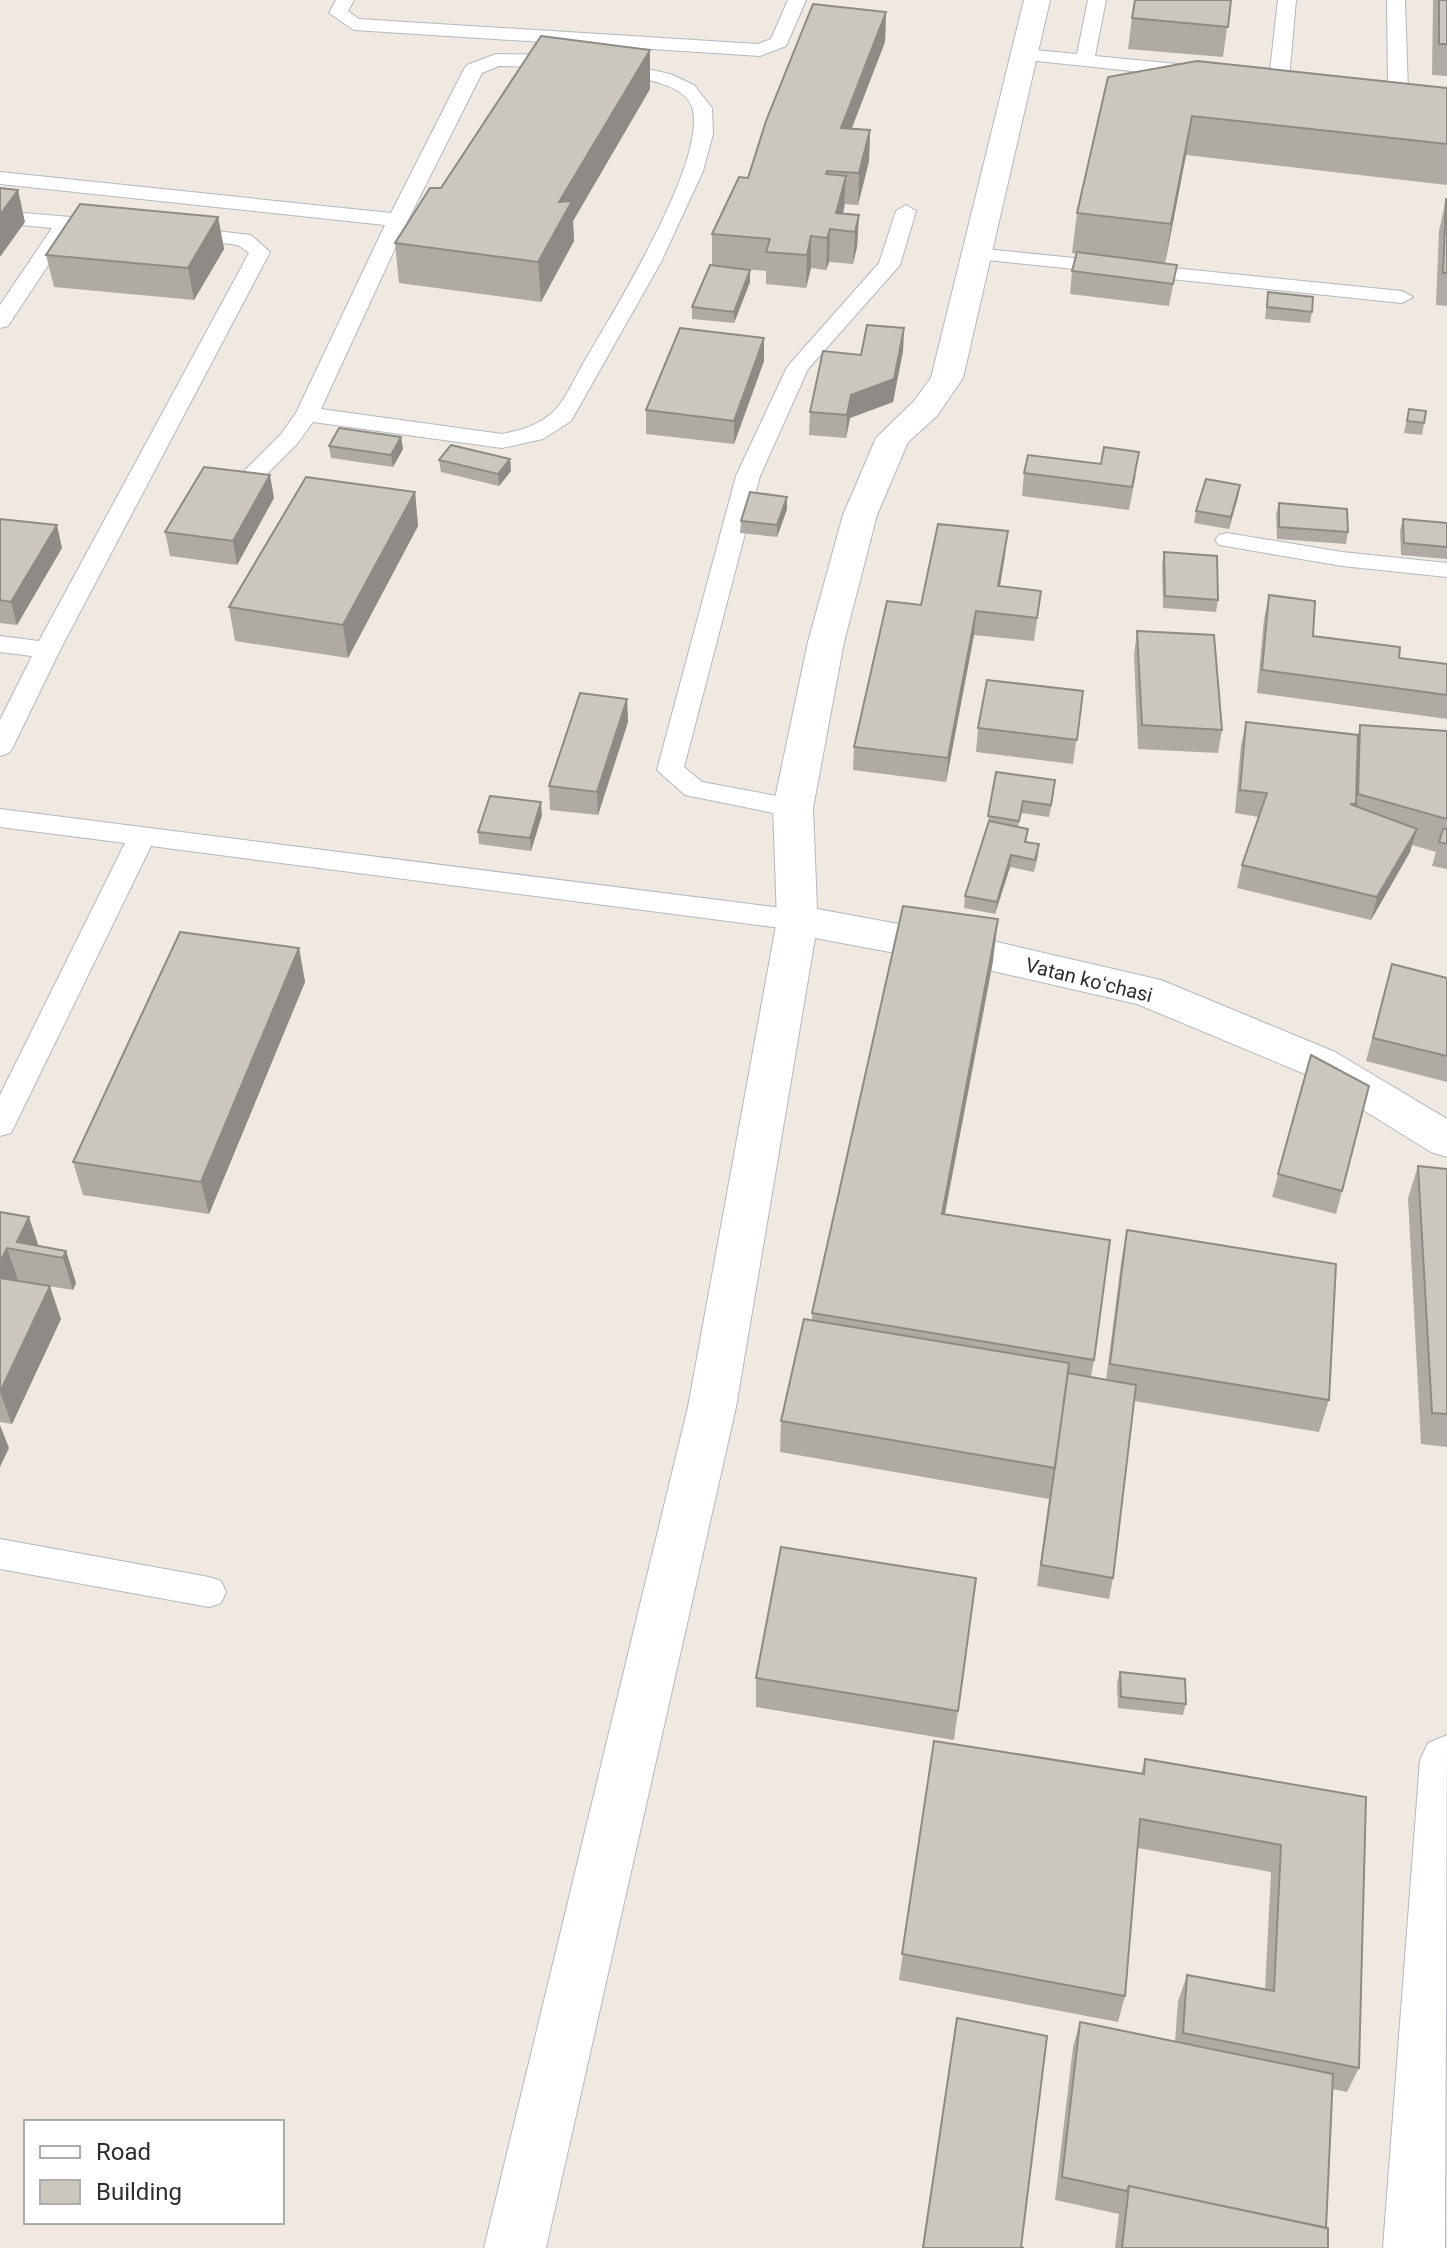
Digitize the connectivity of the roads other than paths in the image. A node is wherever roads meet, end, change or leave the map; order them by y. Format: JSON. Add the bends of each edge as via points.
{"nodes":[{"id":1,"x":345,"y":0,"type":"edge"},
{"id":2,"x":797,"y":0,"type":"edge"},
{"id":3,"x":1037,"y":0,"type":"edge"},
{"id":4,"x":1097,"y":0,"type":"edge"},
{"id":5,"x":1287,"y":0,"type":"edge"},
{"id":6,"x":1396,"y":0,"type":"edge"},
{"id":7,"x":1025,"y":55,"type":"junction"},
{"id":8,"x":1085,"y":60,"type":"junction"},
{"id":9,"x":1219,"y":74,"type":"edge"},
{"id":10,"x":1279,"y":80,"type":"edge"},
{"id":11,"x":1353,"y":88,"type":"edge"},
{"id":12,"x":0,"y":178,"type":"edge"},
{"id":13,"x":906,"y":211,"type":"dead end"},
{"id":14,"x":0,"y":217,"type":"edge"},
{"id":15,"x":398,"y":220,"type":"junction"},
{"id":16,"x":66,"y":222,"type":"junction"},
{"id":17,"x":125,"y":228,"type":"edge"},
{"id":18,"x":155,"y":231,"type":"edge"},
{"id":19,"x":975,"y":254,"type":"junction"},
{"id":20,"x":1402,"y":297,"type":"dead end"},
{"id":21,"x":0,"y":321,"type":"edge"},
{"id":22,"x":307,"y":414,"type":"junction"},
{"id":23,"x":246,"y":482,"type":"edge"},
{"id":24,"x":1227,"y":540,"type":"dead end"},
{"id":25,"x":1447,"y":570,"type":"edge"},
{"id":26,"x":0,"y":644,"type":"edge"},
{"id":27,"x":47,"y":650,"type":"junction"},
{"id":28,"x":0,"y":747,"type":"edge"},
{"id":29,"x":793,"y":808,"type":"junction"},
{"id":30,"x":0,"y":818,"type":"edge"},
{"id":31,"x":142,"y":837,"type":"junction"},
{"id":32,"x":797,"y":920,"type":"junction"},
{"id":33,"x":0,"y":1125,"type":"edge"},
{"id":34,"x":1447,"y":1140,"type":"edge"},
{"id":35,"x":0,"y":1554,"type":"edge"},
{"id":36,"x":209,"y":1592,"type":"dead end"},
{"id":37,"x":1447,"y":1760,"type":"edge"},
{"id":38,"x":515,"y":2248,"type":"edge"},
{"id":39,"x":1414,"y":2248,"type":"edge"}],
"edges":[{"from":1,"to":2,"type":"lane","via":[[338,13],[354,24],[760,50],[779,42]]},
{"from":3,"to":7,"type":"street"},
{"from":4,"to":8,"type":"lane"},
{"from":5,"to":10,"type":"lane"},
{"from":6,"to":11,"type":"lane","via":[[1398,92]]},
{"from":7,"to":8,"type":"lane"},
{"from":7,"to":19,"type":"street"},
{"from":8,"to":9,"type":"lane"},
{"from":12,"to":15,"type":"lane"},
{"from":13,"to":29,"type":"lane","via":[[889,265],[798,367],[748,476],[670,770],[694,789]]},
{"from":14,"to":16,"type":"lane"},
{"from":15,"to":22,"type":"lane"},
{"from":15,"to":22,"type":"lane","via":[[474,69],[496,60],[576,61],[655,74],[688,90],[702,107],[703,132],[674,222],[563,416],[535,434],[502,441]]},
{"from":16,"to":17,"type":"lane"},
{"from":16,"to":21,"type":"lane"},
{"from":18,"to":27,"type":"lane","via":[[244,239],[260,252]]},
{"from":19,"to":20,"type":"lane"},
{"from":19,"to":29,"type":"street","via":[[947,378],[925,409],[893,438],[860,515],[826,642]]},
{"from":22,"to":23,"type":"lane"},
{"from":24,"to":25,"type":"lane"},
{"from":26,"to":27,"type":"lane"},
{"from":27,"to":28,"type":"lane"},
{"from":29,"to":32,"type":"street"},
{"from":30,"to":31,"type":"lane"},
{"from":31,"to":32,"type":"lane"},
{"from":31,"to":33,"type":"lane"},
{"from":32,"to":34,"type":"street","name":"Vatan koʻchasi","via":[[1146,991],[1320,1063]]},
{"from":32,"to":38,"type":"street","via":[[712,1407]]},
{"from":35,"to":36,"type":"lane"},
{"from":37,"to":39,"type":"street"}]}
